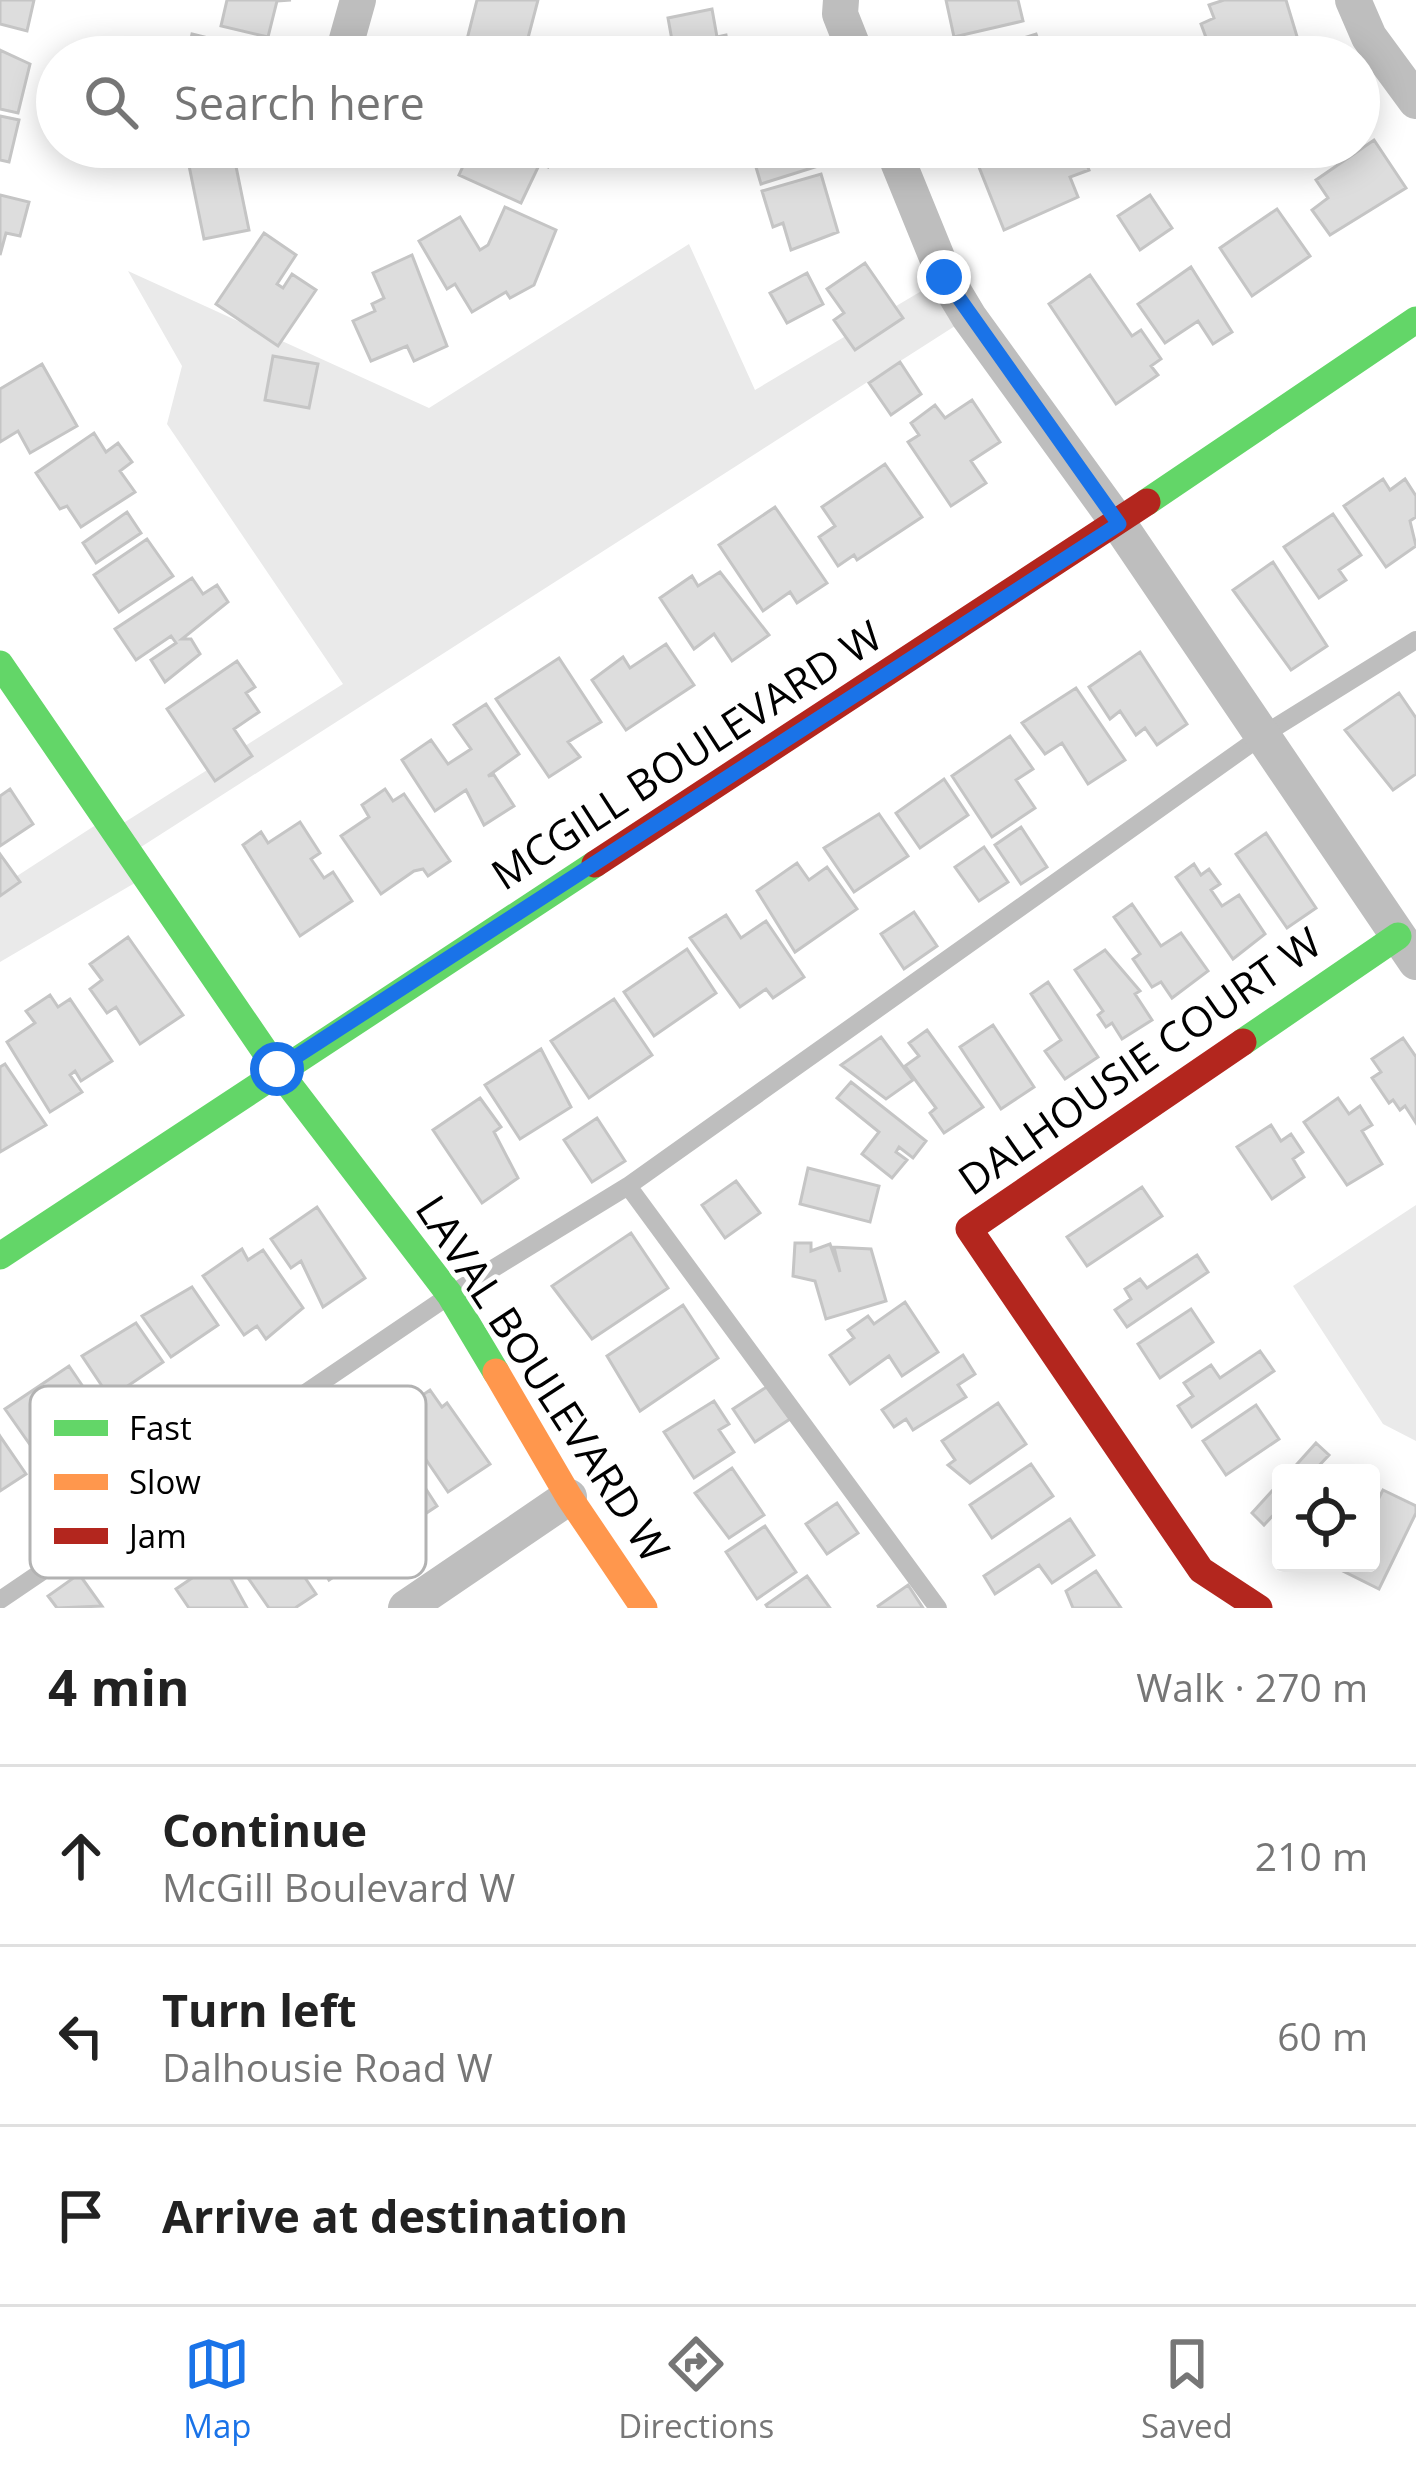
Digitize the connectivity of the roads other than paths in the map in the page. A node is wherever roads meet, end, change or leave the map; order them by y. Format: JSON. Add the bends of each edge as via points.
{"nodes":[{"id":1,"x":358,"y":0,"type":"edge"},
{"id":2,"x":841,"y":0,"type":"edge"},
{"id":3,"x":1353,"y":0,"type":"edge"},
{"id":4,"x":349,"y":36,"type":"edge"},
{"id":5,"x":849,"y":36,"type":"edge"},
{"id":6,"x":1369,"y":36,"type":"edge"},
{"id":7,"x":1380,"y":52,"type":"edge"},
{"id":8,"x":1416,"y":101,"type":"edge"},
{"id":9,"x":900,"y":168,"type":"edge"},
{"id":10,"x":1416,"y":320,"type":"edge"},
{"id":11,"x":1119,"y":524,"type":"junction"},
{"id":12,"x":1416,"y":640,"type":"edge"},
{"id":13,"x":0,"y":664,"type":"edge"},
{"id":14,"x":1263,"y":735,"type":"junction"},
{"id":15,"x":1407,"y":949,"type":"edge"},
{"id":16,"x":277,"y":1069,"type":"junction"},
{"id":17,"x":628,"y":1186,"type":"junction"},
{"id":18,"x":0,"y":1256,"type":"edge"},
{"id":19,"x":450,"y":1295,"type":"junction"},
{"id":20,"x":316,"y":1386,"type":"edge"},
{"id":21,"x":569,"y":1497,"type":"junction"},
{"id":22,"x":32,"y":1578,"type":"edge"},
{"id":23,"x":0,"y":1600,"type":"edge"},
{"id":24,"x":406,"y":1608,"type":"edge"},
{"id":25,"x":644,"y":1608,"type":"edge"},
{"id":26,"x":938,"y":1608,"type":"edge"},
{"id":27,"x":1259,"y":1608,"type":"edge"}],
"edges":[{"from":1,"to":4,"type":"street"},
{"from":2,"to":5,"type":"street"},
{"from":3,"to":6,"type":"street"},
{"from":7,"to":8,"type":"street"},
{"from":9,"to":11,"type":"street","name":"DALHOUSIE COURT W","via":[[944,277]]},
{"from":10,"to":11,"type":"street","name":"MCGILL BOULEVARD W"},
{"from":11,"to":14,"type":"street","name":"DALHOUSIE COURT W"},
{"from":11,"to":16,"type":"street","name":"MCGILL BOULEVARD W"},
{"from":12,"to":14,"type":"lane"},
{"from":13,"to":16,"type":"street","name":"LAVAL BOULEVARD W"},
{"from":14,"to":15,"type":"street","name":"DALHOUSIE COURT W"},
{"from":14,"to":17,"type":"lane"},
{"from":15,"to":27,"type":"street","name":"DALHOUSIE COURT W","via":[[969,1228],[1201,1570]]},
{"from":16,"to":18,"type":"street","name":"MCGILL BOULEVARD W"},
{"from":16,"to":19,"type":"street","name":"LAVAL BOULEVARD W"},
{"from":17,"to":19,"type":"lane"},
{"from":17,"to":26,"type":"lane"},
{"from":19,"to":20,"type":"lane"},
{"from":19,"to":21,"type":"street","name":"LAVAL BOULEVARD W"},
{"from":21,"to":24,"type":"street"},
{"from":21,"to":25,"type":"street","name":"LAVAL BOULEVARD W"},
{"from":22,"to":23,"type":"lane"}]}
